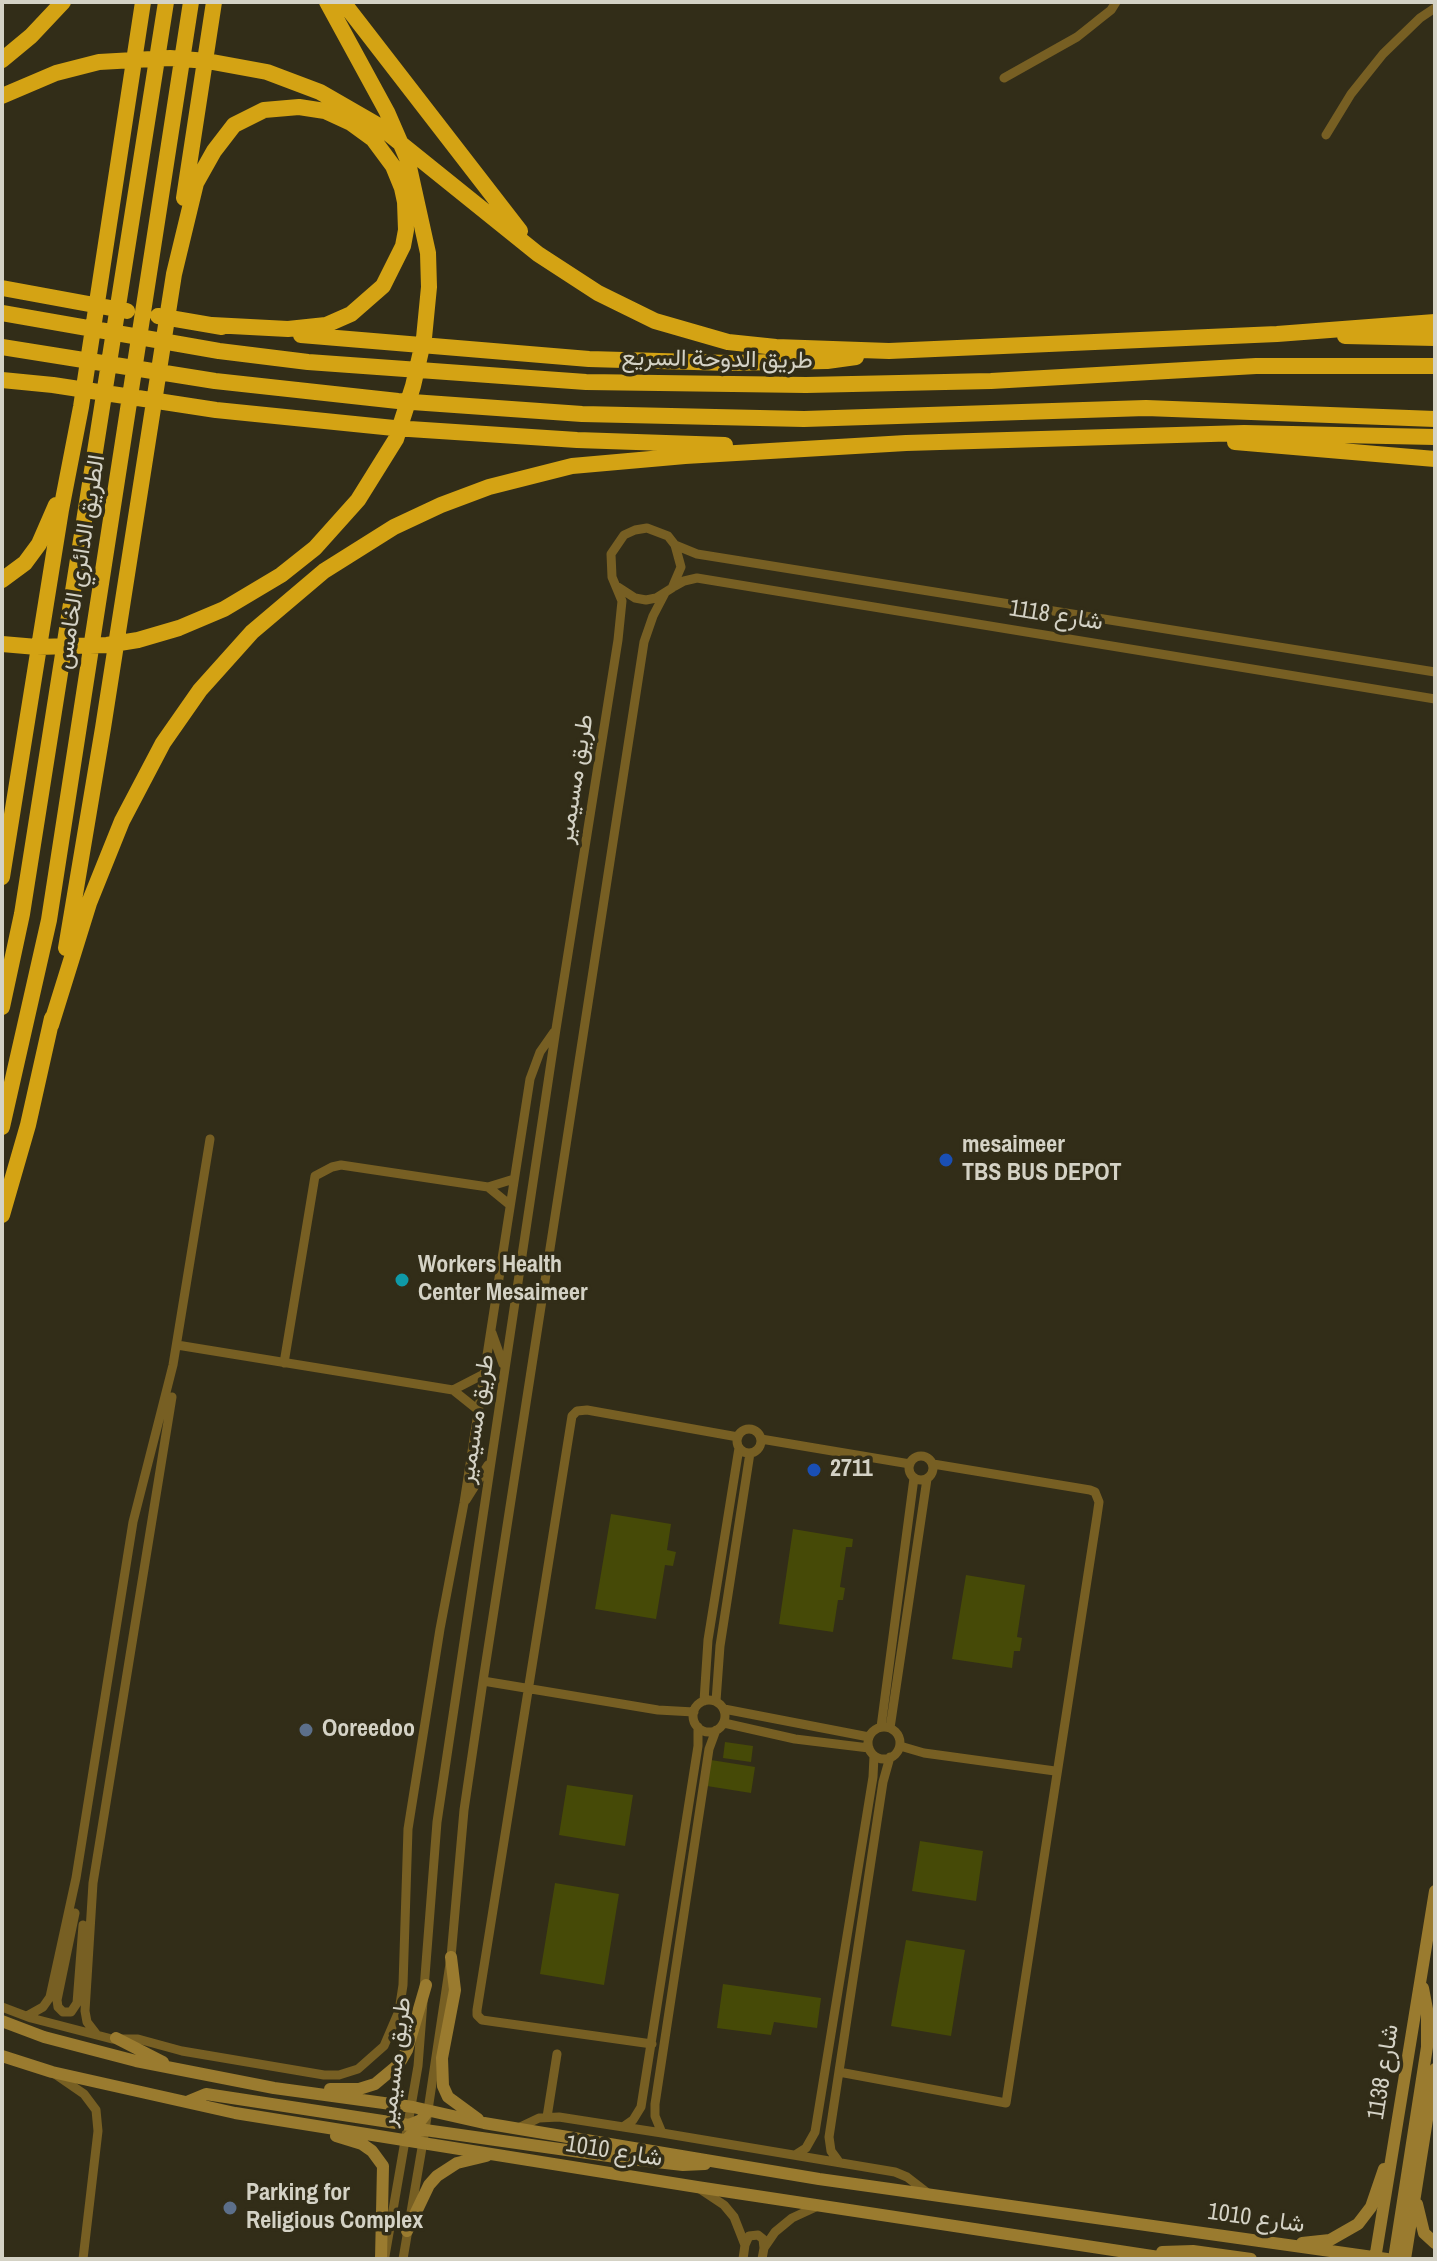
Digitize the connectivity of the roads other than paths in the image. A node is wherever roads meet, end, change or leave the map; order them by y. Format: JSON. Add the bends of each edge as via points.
{"nodes":[{"id":1,"x":42,"y":2,"type":"edge"},
{"id":2,"x":63,"y":2,"type":"edge"},
{"id":3,"x":143,"y":2,"type":"edge"},
{"id":4,"x":166,"y":2,"type":"edge"},
{"id":5,"x":191,"y":2,"type":"edge"},
{"id":6,"x":214,"y":2,"type":"edge"},
{"id":7,"x":327,"y":2,"type":"edge"},
{"id":8,"x":343,"y":2,"type":"edge"},
{"id":9,"x":1116,"y":2,"type":"edge"},
{"id":10,"x":1435,"y":8,"type":"edge"},
{"id":11,"x":31,"y":36,"type":"junction"},
{"id":12,"x":2,"y":60,"type":"edge"},
{"id":13,"x":1004,"y":78,"type":"dead end"},
{"id":14,"x":2,"y":96,"type":"edge"},
{"id":15,"x":1326,"y":135,"type":"dead end"},
{"id":16,"x":538,"y":254,"type":"junction"},
{"id":17,"x":174,"y":274,"type":"junction"},
{"id":18,"x":2,"y":288,"type":"edge"},
{"id":19,"x":2,"y":313,"type":"edge"},
{"id":20,"x":1435,"y":322,"type":"edge"},
{"id":21,"x":212,"y":325,"type":"junction"},
{"id":22,"x":1277,"y":334,"type":"junction"},
{"id":23,"x":1435,"y":338,"type":"edge"},
{"id":24,"x":2,"y":347,"type":"edge"},
{"id":25,"x":889,"y":351,"type":"junction"},
{"id":26,"x":1435,"y":366,"type":"edge"},
{"id":27,"x":2,"y":370,"type":"edge"},
{"id":28,"x":2,"y":380,"type":"edge"},
{"id":29,"x":53,"y":385,"type":"junction"},
{"id":30,"x":81,"y":407,"type":"junction"},
{"id":31,"x":1435,"y":419,"type":"edge"},
{"id":32,"x":1178,"y":436,"type":"junction"},
{"id":33,"x":1435,"y":437,"type":"edge"},
{"id":34,"x":848,"y":448,"type":"junction"},
{"id":35,"x":1435,"y":459,"type":"edge"},
{"id":36,"x":675,"y":545,"type":"junction"},
{"id":37,"x":2,"y":580,"type":"edge"},
{"id":38,"x":618,"y":587,"type":"junction"},
{"id":39,"x":668,"y":590,"type":"junction"},
{"id":40,"x":2,"y":644,"type":"edge"},
{"id":41,"x":1435,"y":672,"type":"edge"},
{"id":42,"x":1435,"y":699,"type":"edge"},
{"id":43,"x":2,"y":877,"type":"edge"},
{"id":44,"x":2,"y":1007,"type":"edge"},
{"id":45,"x":51,"y":1025,"type":"junction"},
{"id":46,"x":556,"y":1029,"type":"junction"},
{"id":47,"x":2,"y":1127,"type":"edge"},
{"id":48,"x":210,"y":1139,"type":"dead end"},
{"id":49,"x":514,"y":1179,"type":"junction"},
{"id":50,"x":488,"y":1187,"type":"junction"},
{"id":51,"x":510,"y":1205,"type":"junction"},
{"id":52,"x":2,"y":1215,"type":"edge"},
{"id":53,"x":491,"y":1330,"type":"junction"},
{"id":54,"x":177,"y":1345,"type":"junction"},
{"id":55,"x":284,"y":1363,"type":"junction"},
{"id":56,"x":173,"y":1365,"type":"junction"},
{"id":57,"x":504,"y":1368,"type":"junction"},
{"id":58,"x":484,"y":1374,"type":"junction"},
{"id":59,"x":453,"y":1390,"type":"junction"},
{"id":60,"x":478,"y":1410,"type":"junction"},
{"id":61,"x":738,"y":1437,"type":"junction"},
{"id":62,"x":761,"y":1439,"type":"junction"},
{"id":63,"x":739,"y":1448,"type":"junction"},
{"id":64,"x":750,"y":1453,"type":"junction"},
{"id":65,"x":490,"y":1463,"type":"junction"},
{"id":66,"x":910,"y":1464,"type":"junction"},
{"id":67,"x":933,"y":1464,"type":"junction"},
{"id":68,"x":914,"y":1478,"type":"junction"},
{"id":69,"x":927,"y":1479,"type":"junction"},
{"id":70,"x":464,"y":1503,"type":"junction"},
{"id":71,"x":483,"y":1681,"type":"junction"},
{"id":72,"x":529,"y":1688,"type":"junction"},
{"id":73,"x":704,"y":1701,"type":"junction"},
{"id":74,"x":716,"y":1701,"type":"junction"},
{"id":75,"x":724,"y":1709,"type":"junction"},
{"id":76,"x":694,"y":1712,"type":"junction"},
{"id":77,"x":720,"y":1726,"type":"junction"},
{"id":78,"x":698,"y":1727,"type":"junction"},
{"id":79,"x":886,"y":1727,"type":"junction"},
{"id":80,"x":869,"y":1737,"type":"junction"},
{"id":81,"x":900,"y":1746,"type":"junction"},
{"id":82,"x":871,"y":1752,"type":"junction"},
{"id":83,"x":890,"y":1757,"type":"junction"},
{"id":84,"x":1055,"y":1771,"type":"junction"},
{"id":85,"x":76,"y":1878,"type":"junction"},
{"id":86,"x":93,"y":1883,"type":"junction"},
{"id":87,"x":1435,"y":1891,"type":"edge"},
{"id":88,"x":451,"y":1957,"type":"junction"},
{"id":89,"x":1422,"y":1977,"type":"junction"},
{"id":90,"x":426,"y":1985,"type":"junction"},
{"id":91,"x":2,"y":2007,"type":"edge"},
{"id":92,"x":26,"y":2016,"type":"junction"},
{"id":93,"x":2,"y":2024,"type":"edge"},
{"id":94,"x":98,"y":2036,"type":"junction"},
{"id":95,"x":116,"y":2038,"type":"junction"},
{"id":96,"x":652,"y":2044,"type":"junction"},
{"id":97,"x":557,"y":2054,"type":"dead end"},
{"id":98,"x":2,"y":2056,"type":"edge"},
{"id":99,"x":176,"y":2069,"type":"junction"},
{"id":100,"x":1435,"y":2069,"type":"edge"},
{"id":101,"x":52,"y":2072,"type":"junction"},
{"id":102,"x":839,"y":2072,"type":"junction"},
{"id":103,"x":274,"y":2088,"type":"junction"},
{"id":104,"x":1403,"y":2097,"type":"junction"},
{"id":105,"x":187,"y":2102,"type":"junction"},
{"id":106,"x":642,"y":2102,"type":"junction"},
{"id":107,"x":655,"y":2104,"type":"junction"},
{"id":108,"x":413,"y":2107,"type":"junction"},
{"id":109,"x":428,"y":2111,"type":"junction"},
{"id":110,"x":235,"y":2113,"type":"junction"},
{"id":111,"x":547,"y":2117,"type":"junction"},
{"id":112,"x":1435,"y":2119,"type":"edge"},
{"id":113,"x":484,"y":2123,"type":"junction"},
{"id":114,"x":409,"y":2125,"type":"junction"},
{"id":115,"x":816,"y":2126,"type":"junction"},
{"id":116,"x":623,"y":2127,"type":"junction"},
{"id":117,"x":518,"y":2128,"type":"junction"},
{"id":118,"x":830,"y":2131,"type":"junction"},
{"id":119,"x":662,"y":2133,"type":"junction"},
{"id":120,"x":424,"y":2136,"type":"junction"},
{"id":121,"x":406,"y":2140,"type":"junction"},
{"id":122,"x":493,"y":2154,"type":"junction"},
{"id":123,"x":795,"y":2155,"type":"junction"},
{"id":124,"x":720,"y":2162,"type":"junction"},
{"id":125,"x":839,"y":2162,"type":"junction"},
{"id":126,"x":697,"y":2187,"type":"junction"},
{"id":127,"x":929,"y":2194,"type":"junction"},
{"id":128,"x":1416,"y":2194,"type":"junction"},
{"id":129,"x":819,"y":2206,"type":"junction"},
{"id":130,"x":407,"y":2231,"type":"junction"},
{"id":131,"x":1435,"y":2243,"type":"edge"},
{"id":132,"x":745,"y":2245,"type":"junction"},
{"id":133,"x":1281,"y":2245,"type":"junction"},
{"id":134,"x":1130,"y":2253,"type":"junction"},
{"id":135,"x":763,"y":2254,"type":"edge"},
{"id":136,"x":1379,"y":2258,"type":"edge"},
{"id":137,"x":83,"y":2259,"type":"edge"},
{"id":138,"x":383,"y":2259,"type":"edge"},
{"id":139,"x":403,"y":2259,"type":"edge"},
{"id":140,"x":743,"y":2259,"type":"edge"},
{"id":141,"x":1172,"y":2259,"type":"edge"},
{"id":142,"x":1251,"y":2259,"type":"edge"},
{"id":143,"x":1394,"y":2259,"type":"edge"},
{"id":144,"x":1405,"y":2259,"type":"edge"}],
"edges":[{"from":1,"to":11,"type":"highway"},
{"from":2,"to":11,"type":"highway"},
{"from":3,"to":30,"type":"highway"},
{"from":4,"to":44,"type":"highway","name":"الطريق الدائري الخامس","via":[[22,914]]},
{"from":5,"to":47,"type":"highway","name":"الطريق الدائري الخامس","via":[[49,920]]},
{"from":6,"to":17,"type":"highway"},
{"from":7,"to":40,"type":"highway","via":[[407,158],[428,253],[419,362],[396,439],[358,500],[315,548],[224,609],[138,640],[80,647]]},
{"from":8,"to":16,"type":"highway"},
{"from":9,"to":13,"type":"street","via":[[1077,37]]},
{"from":10,"to":15,"type":"street","via":[[1383,54]]},
{"from":11,"to":12,"type":"highway"},
{"from":14,"to":16,"type":"highway","via":[[99,62],[170,58],[267,72],[320,92],[379,126]]},
{"from":16,"to":25,"type":"highway","via":[[598,293],[655,321],[728,342]]},
{"from":17,"to":21,"type":"highway","via":[[196,183],[234,125],[264,110],[288,106],[325,111],[351,123],[380,147],[402,188],[406,230],[383,286],[351,314],[308,328]]},
{"from":17,"to":45,"type":"highway"},
{"from":18,"to":21,"type":"highway"},
{"from":19,"to":26,"type":"highway","name":"طريق الدوحة السريع","via":[[308,362],[586,382],[806,385],[1256,366]]},
{"from":20,"to":22,"type":"highway"},
{"from":21,"to":25,"type":"highway","via":[[589,359],[827,361]]},
{"from":22,"to":23,"type":"highway"},
{"from":22,"to":25,"type":"highway"},
{"from":24,"to":31,"type":"highway","via":[[215,381],[582,414],[804,419],[1146,408]]},
{"from":27,"to":29,"type":"highway"},
{"from":28,"to":29,"type":"highway"},
{"from":29,"to":34,"type":"highway","via":[[394,428]]},
{"from":30,"to":37,"type":"highway","via":[[56,505],[39,544]]},
{"from":30,"to":43,"type":"highway"},
{"from":32,"to":33,"type":"highway"},
{"from":32,"to":34,"type":"highway"},
{"from":32,"to":35,"type":"highway"},
{"from":34,"to":45,"type":"highway","via":[[609,462],[534,474],[441,505],[324,571],[252,632],[200,690],[157,753],[89,903]]},
{"from":36,"to":38,"type":"street","via":[[668,536],[647,528],[624,535],[611,554]]},
{"from":36,"to":39,"type":"street","via":[[681,567]]},
{"from":36,"to":41,"type":"street","name":"شارع 1118","via":[[697,554]]},
{"from":38,"to":39,"type":"street","via":[[646,600]]},
{"from":38,"to":46,"type":"street","name":"طريق مسيمير","via":[[618,640]]},
{"from":39,"to":42,"type":"street","name":"شارع 1118","via":[[697,578]]},
{"from":39,"to":71,"type":"street","name":"طريق مسيمير","via":[[644,642]]},
{"from":45,"to":52,"type":"highway"},
{"from":46,"to":49,"type":"street","via":[[532,1070]]},
{"from":46,"to":57,"type":"street","name":"طريق مسيمير"},
{"from":48,"to":54,"type":"street"},
{"from":49,"to":50,"type":"street"},
{"from":49,"to":51,"type":"street"},
{"from":50,"to":51,"type":"street"},
{"from":50,"to":55,"type":"street","via":[[341,1165],[315,1176]]},
{"from":51,"to":53,"type":"street"},
{"from":53,"to":57,"type":"street"},
{"from":53,"to":58,"type":"street"},
{"from":54,"to":55,"type":"street"},
{"from":54,"to":56,"type":"street"},
{"from":55,"to":59,"type":"street"},
{"from":56,"to":85,"type":"street","via":[[133,1522]]},
{"from":56,"to":86,"type":"street","via":[[174,1385]]},
{"from":57,"to":65,"type":"street","name":"طريق مسيمير"},
{"from":58,"to":59,"type":"street"},
{"from":58,"to":60,"type":"street"},
{"from":59,"to":60,"type":"street"},
{"from":60,"to":70,"type":"street"},
{"from":61,"to":62,"type":"street","via":[[750,1429]]},
{"from":61,"to":63,"type":"street"},
{"from":61,"to":72,"type":"street","via":[[587,1410],[572,1416]]},
{"from":62,"to":64,"type":"street"},
{"from":62,"to":66,"type":"street"},
{"from":63,"to":64,"type":"street"},
{"from":63,"to":73,"type":"street","via":[[708,1640]]},
{"from":64,"to":74,"type":"street"},
{"from":65,"to":70,"type":"street"},
{"from":65,"to":90,"type":"street","name":"طريق مسيمير","via":[[437,1822]]},
{"from":66,"to":67,"type":"street","via":[[919,1456]]},
{"from":66,"to":68,"type":"street"},
{"from":67,"to":69,"type":"street"},
{"from":67,"to":84,"type":"street","via":[[1090,1490],[1099,1502]]},
{"from":68,"to":69,"type":"street"},
{"from":68,"to":79,"type":"street"},
{"from":69,"to":79,"type":"street"},
{"from":70,"to":95,"type":"street","via":[[408,1829],[403,1985],[384,2046],[358,2069],[339,2075]]},
{"from":71,"to":72,"type":"street"},
{"from":71,"to":88,"type":"street","name":"طريق مسيمير","via":[[464,1810]]},
{"from":72,"to":76,"type":"street"},
{"from":72,"to":96,"type":"street","via":[[477,2015],[482,2020]]},
{"from":73,"to":74,"type":"street"},
{"from":73,"to":76,"type":"street"},
{"from":74,"to":75,"type":"street"},
{"from":75,"to":77,"type":"street"},
{"from":75,"to":80,"type":"street"},
{"from":76,"to":78,"type":"street"},
{"from":77,"to":78,"type":"street","via":[[708,1732]]},
{"from":77,"to":82,"type":"street"},
{"from":77,"to":107,"type":"street","via":[[709,1749]]},
{"from":78,"to":96,"type":"street"},
{"from":79,"to":80,"type":"street"},
{"from":79,"to":81,"type":"street","via":[[899,1737]]},
{"from":80,"to":82,"type":"street"},
{"from":81,"to":83,"type":"street"},
{"from":81,"to":84,"type":"street"},
{"from":82,"to":83,"type":"street"},
{"from":82,"to":115,"type":"street","via":[[874,1770]]},
{"from":83,"to":102,"type":"street"},
{"from":84,"to":102,"type":"street","via":[[1006,2103]]},
{"from":85,"to":86,"type":"street","via":[[72,1933],[57,2003],[63,2012],[74,2010],[77,2003],[81,1936]]},
{"from":85,"to":92,"type":"street","via":[[52,1991],[43,2007]]},
{"from":86,"to":94,"type":"street","via":[[85,2011]]},
{"from":87,"to":89,"type":"street","name":"شارع 1138"},
{"from":88,"to":109,"type":"street","name":"طريق مسيمير"},
{"from":88,"to":113,"type":"street","via":[[455,1990],[442,2058],[443,2086],[455,2104]]},
{"from":89,"to":104,"type":"street","name":"شارع 1138"},
{"from":89,"to":143,"type":"street","via":[[1427,2047]]},
{"from":90,"to":103,"type":"street","via":[[407,2050],[386,2077],[359,2089]]},
{"from":90,"to":108,"type":"street","name":"طريق مسيمير"},
{"from":91,"to":92,"type":"street"},
{"from":92,"to":94,"type":"street"},
{"from":93,"to":99,"type":"street","name":"شارع 1010"},
{"from":94,"to":95,"type":"street"},
{"from":95,"to":99,"type":"street"},
{"from":96,"to":106,"type":"street"},
{"from":97,"to":111,"type":"street"},
{"from":98,"to":101,"type":"street","name":"شارع 1010"},
{"from":99,"to":103,"type":"street","name":"شارع 1010"},
{"from":100,"to":128,"type":"street","name":"شارع 1138"},
{"from":101,"to":105,"type":"street","name":"شارع 1010"},
{"from":101,"to":137,"type":"street","name":"شارع 1010","via":[[84,2094],[96,2110]]},
{"from":102,"to":118,"type":"street"},
{"from":103,"to":108,"type":"street","name":"شارع 1010"},
{"from":104,"to":133,"type":"street","via":[[1383,2175],[1362,2219],[1330,2240]]},
{"from":104,"to":136,"type":"street","name":"شارع 1138"},
{"from":105,"to":110,"type":"street","name":"شارع 1010"},
{"from":105,"to":114,"type":"street","via":[[206,2094]]},
{"from":106,"to":107,"type":"street"},
{"from":106,"to":116,"type":"street"},
{"from":107,"to":119,"type":"street"},
{"from":108,"to":109,"type":"street","name":"شارع 1010"},
{"from":108,"to":114,"type":"street","name":"طريق مسيمير"},
{"from":109,"to":113,"type":"street","name":"شارع 1010"},
{"from":109,"to":114,"type":"street"},
{"from":109,"to":120,"type":"street","name":"طريق مسيمير"},
{"from":110,"to":121,"type":"street","name":"شارع 1010"},
{"from":110,"to":138,"type":"street","via":[[341,2137],[372,2151],[383,2166]]},
{"from":111,"to":116,"type":"street","name":"شارع 1010"},
{"from":111,"to":117,"type":"street","name":"شارع 1010"},
{"from":112,"to":128,"type":"street","via":[[1426,2177]]},
{"from":113,"to":117,"type":"street","name":"شارع 1010"},
{"from":114,"to":121,"type":"street","name":"طريق مسيمير"},
{"from":115,"to":118,"type":"street","via":[[822,2133]]},
{"from":115,"to":123,"type":"street","via":[[810,2144]]},
{"from":116,"to":119,"type":"street","name":"شارع 1010"},
{"from":117,"to":124,"type":"street","name":"شارع 1010"},
{"from":118,"to":125,"type":"street","via":[[831,2151]]},
{"from":119,"to":123,"type":"street","name":"شارع 1010"},
{"from":120,"to":121,"type":"street","name":"شارع 1010"},
{"from":120,"to":122,"type":"street","name":"شارع 1010"},
{"from":120,"to":124,"type":"street","via":[[683,2165]]},
{"from":120,"to":130,"type":"street","name":"طريق مسيمير"},
{"from":121,"to":138,"type":"street","name":"طريق مسيمير"},
{"from":122,"to":126,"type":"street","name":"شارع 1010"},
{"from":122,"to":130,"type":"street","via":[[444,2169],[429,2185]]},
{"from":123,"to":125,"type":"street","name":"شارع 1010"},
{"from":124,"to":127,"type":"street","name":"شارع 1010"},
{"from":125,"to":127,"type":"street","name":"شارع 1010","via":[[895,2172]]},
{"from":126,"to":129,"type":"street","name":"شارع 1010"},
{"from":126,"to":132,"type":"street","via":[[734,2217]]},
{"from":127,"to":133,"type":"street","name":"شارع 1010"},
{"from":128,"to":131,"type":"street","via":[[1424,2233]]},
{"from":128,"to":144,"type":"street","name":"شارع 1138"},
{"from":129,"to":134,"type":"street","name":"شارع 1010"},
{"from":129,"to":135,"type":"street","via":[[783,2225]]},
{"from":130,"to":139,"type":"street","name":"طريق مسيمير"},
{"from":132,"to":135,"type":"street","via":[[749,2236],[758,2235]]},
{"from":132,"to":140,"type":"street"},
{"from":133,"to":136,"type":"street","name":"شارع 1010"},
{"from":134,"to":141,"type":"street","name":"شارع 1010"},
{"from":134,"to":142,"type":"street","via":[[1193,2251]]}]}
